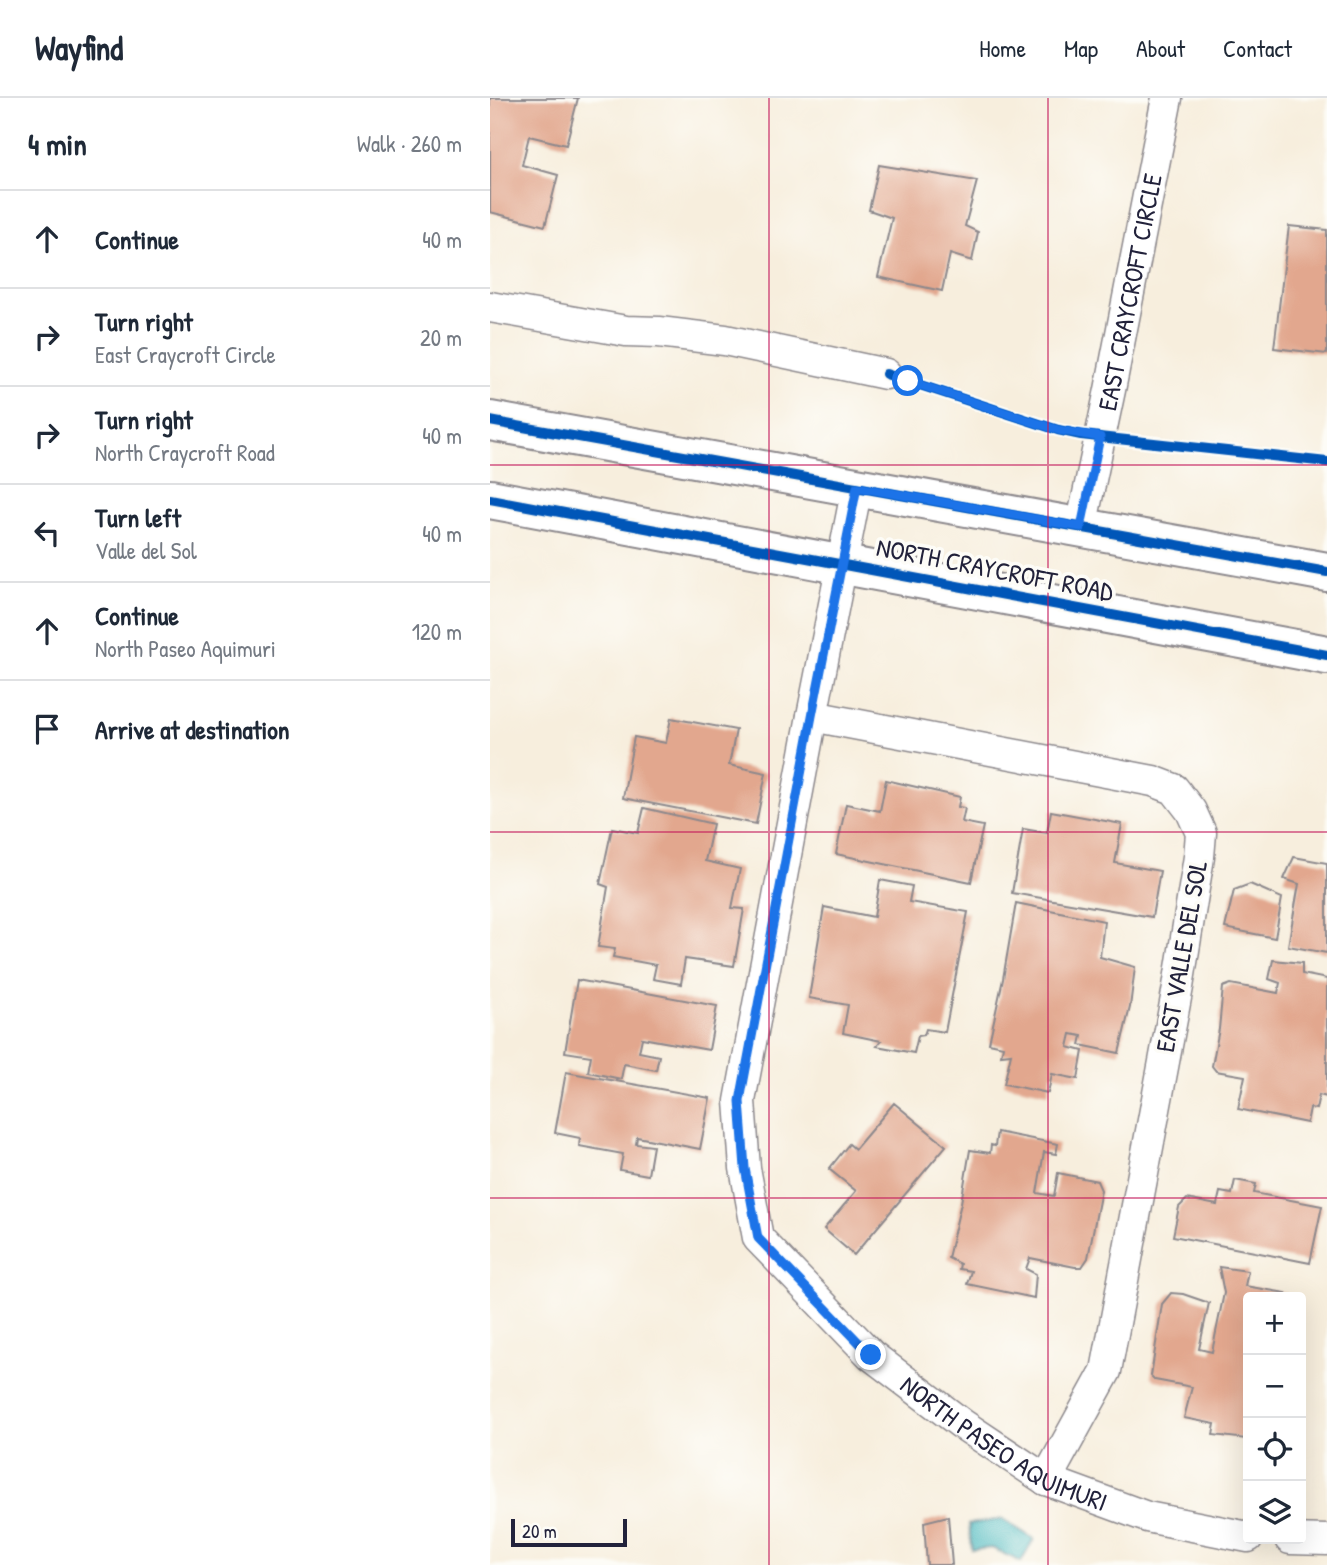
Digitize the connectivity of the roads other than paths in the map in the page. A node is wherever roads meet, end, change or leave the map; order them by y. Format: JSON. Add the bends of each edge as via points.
{"nodes":[{"id":1,"x":1167,"y":98,"type":"edge"},
{"id":2,"x":490,"y":307,"type":"edge"},
{"id":3,"x":886,"y":374,"type":"dead end"},
{"id":4,"x":490,"y":421,"type":"edge"},
{"id":5,"x":857,"y":487,"type":"junction"},
{"id":6,"x":490,"y":499,"type":"edge"},
{"id":7,"x":1081,"y":527,"type":"junction"},
{"id":8,"x":842,"y":564,"type":"junction"},
{"id":9,"x":1327,"y":572,"type":"edge"},
{"id":10,"x":1327,"y":655,"type":"edge"},
{"id":11,"x":812,"y":716,"type":"junction"},
{"id":12,"x":1046,"y":1480,"type":"junction"},
{"id":13,"x":1243,"y":1536,"type":"edge"},
{"id":14,"x":1306,"y":1539,"type":"edge"},
{"id":15,"x":1327,"y":1540,"type":"edge"}],
"edges":[{"from":1,"to":7,"type":"street","name":"EAST CRAYCROFT CIRCLE"},
{"from":2,"to":3,"type":"street","via":[[626,331],[725,340]]},
{"from":4,"to":5,"type":"main road","name":"NORTH CRAYCROFT ROAD"},
{"from":5,"to":7,"type":"main road","name":"NORTH CRAYCROFT ROAD"},
{"from":5,"to":8,"type":"street","name":"NORTH PASEO AQUIMURI"},
{"from":6,"to":8,"type":"main road","name":"NORTH CRAYCROFT ROAD"},
{"from":7,"to":9,"type":"main road","name":"NORTH CRAYCROFT ROAD"},
{"from":8,"to":10,"type":"main road","name":"NORTH CRAYCROFT ROAD"},
{"from":8,"to":11,"type":"street","name":"NORTH PASEO AQUIMURI"},
{"from":11,"to":12,"type":"street","name":"NORTH PASEO AQUIMURI","via":[[740,1101],[745,1168],[758,1238],[871,1355]]},
{"from":11,"to":12,"type":"street","name":"EAST VALLE DEL SOL","via":[[1153,781],[1174,789],[1200,833],[1178,987],[1106,1371]]},
{"from":12,"to":13,"type":"street","name":"NORTH PASEO AQUIMURI","via":[[1147,1517]]},
{"from":14,"to":15,"type":"street"}]}
